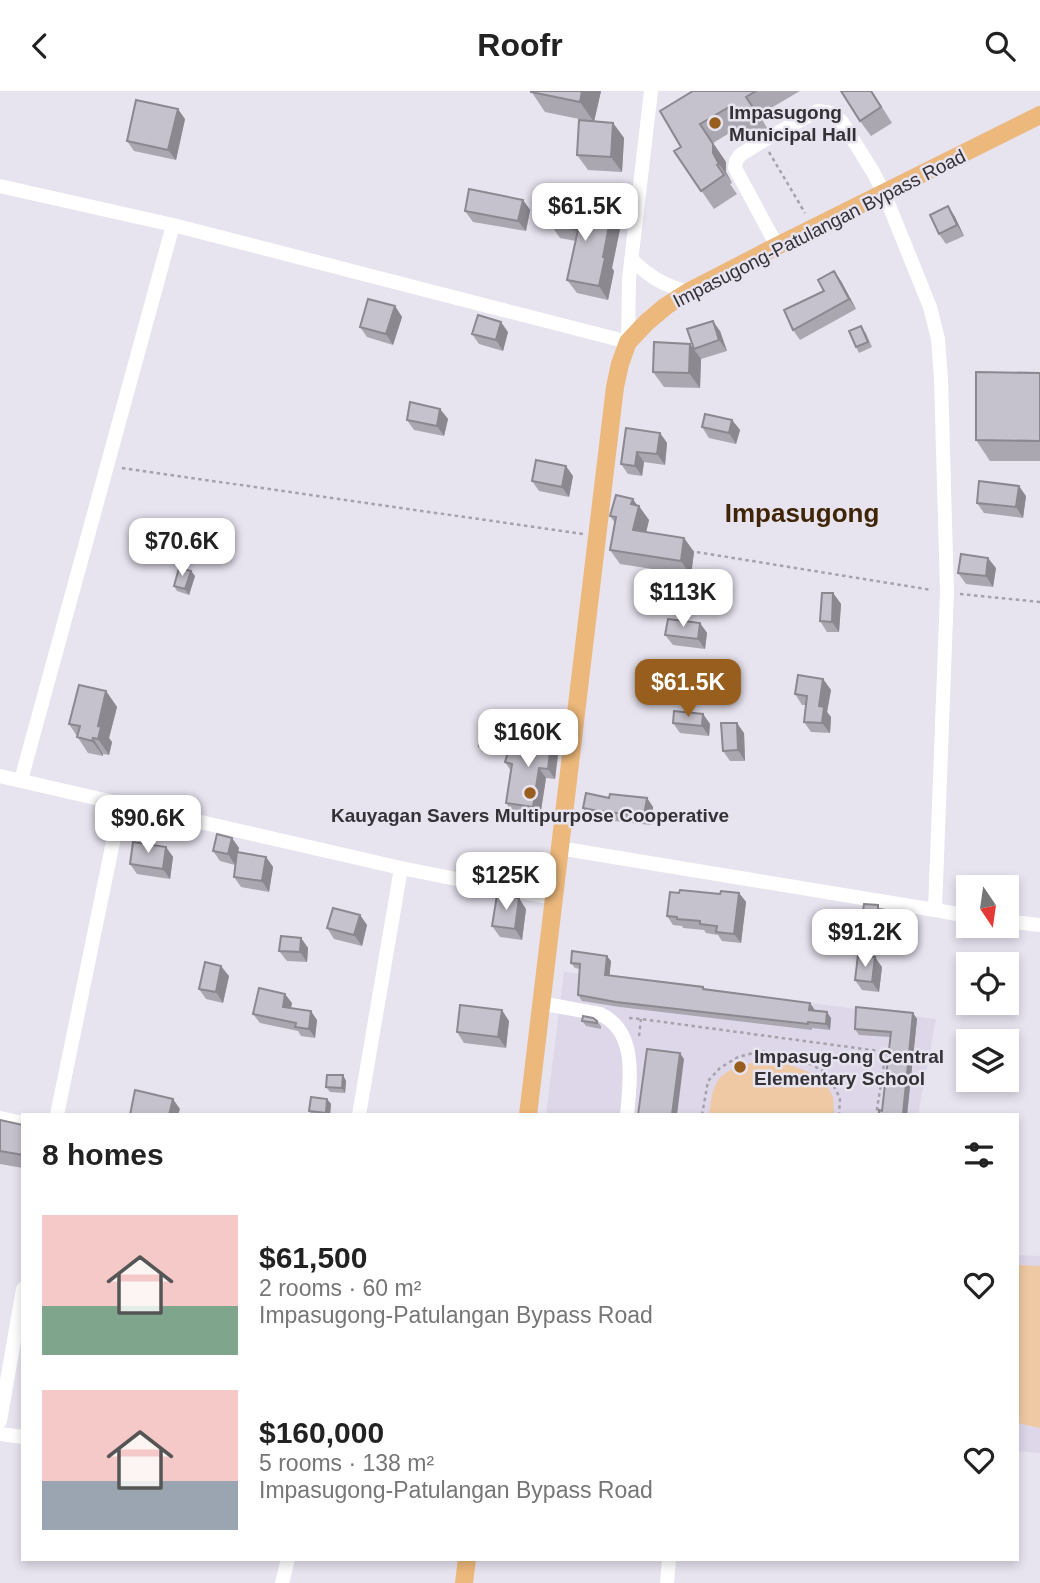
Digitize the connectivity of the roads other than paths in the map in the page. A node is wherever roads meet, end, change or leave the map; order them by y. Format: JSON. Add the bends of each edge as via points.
{"nodes":[{"id":1,"x":651,"y":91,"type":"edge"},
{"id":2,"x":1040,"y":115,"type":"edge"},
{"id":3,"x":0,"y":186,"type":"edge"},
{"id":4,"x":884,"y":193,"type":"junction"},
{"id":5,"x":173,"y":225,"type":"junction"},
{"id":6,"x":776,"y":246,"type":"junction"},
{"id":7,"x":631,"y":259,"type":"junction"},
{"id":8,"x":688,"y":292,"type":"junction"},
{"id":9,"x":628,"y":342,"type":"junction"},
{"id":10,"x":0,"y":776,"type":"edge"},
{"id":11,"x":21,"y":780,"type":"junction"},
{"id":12,"x":121,"y":803,"type":"junction"},
{"id":13,"x":559,"y":848,"type":"junction"},
{"id":14,"x":401,"y":868,"type":"junction"},
{"id":15,"x":553,"y":898,"type":"junction"},
{"id":16,"x":935,"y":910,"type":"junction"},
{"id":17,"x":956,"y":914,"type":"edge"},
{"id":18,"x":1019,"y":923,"type":"edge"},
{"id":19,"x":1040,"y":925,"type":"edge"},
{"id":20,"x":540,"y":1003,"type":"junction"},
{"id":21,"x":57,"y":1113,"type":"edge"},
{"id":22,"x":359,"y":1113,"type":"edge"},
{"id":23,"x":528,"y":1113,"type":"edge"},
{"id":24,"x":626,"y":1113,"type":"edge"},
{"id":25,"x":0,"y":1118,"type":"edge"},
{"id":26,"x":21,"y":1123,"type":"edge"},
{"id":27,"x":21,"y":1300,"type":"edge"},
{"id":28,"x":0,"y":1421,"type":"edge"},
{"id":29,"x":0,"y":1434,"type":"edge"},
{"id":30,"x":21,"y":1437,"type":"edge"},
{"id":31,"x":288,"y":1561,"type":"edge"},
{"id":32,"x":467,"y":1561,"type":"edge"},
{"id":33,"x":669,"y":1561,"type":"edge"},
{"id":34,"x":282,"y":1583,"type":"edge"},
{"id":35,"x":464,"y":1583,"type":"edge"},
{"id":36,"x":667,"y":1583,"type":"edge"}],
"edges":[{"from":1,"to":7,"type":"street"},
{"from":2,"to":4,"type":"main road","name":"Impasugong-Patulangan Bypass Road"},
{"from":3,"to":5,"type":"street"},
{"from":4,"to":6,"type":"main road","name":"Impasugong-Patulangan Bypass Road"},
{"from":4,"to":6,"type":"street","via":[[842,122],[831,113],[817,111],[736,161],[735,168]]},
{"from":4,"to":16,"type":"street","via":[[930,307],[941,379],[947,592]]},
{"from":5,"to":9,"type":"street"},
{"from":5,"to":11,"type":"street"},
{"from":6,"to":8,"type":"main road","name":"Impasugong-Patulangan Bypass Road"},
{"from":7,"to":8,"type":"street","via":[[660,283]]},
{"from":7,"to":9,"type":"street"},
{"from":8,"to":9,"type":"main road","name":"Impasugong-Patulangan Bypass Road"},
{"from":9,"to":13,"type":"main road","name":"Impasugong-Patulangan Bypass Road","via":[[615,387]]},
{"from":10,"to":11,"type":"street"},
{"from":11,"to":12,"type":"street"},
{"from":12,"to":14,"type":"street"},
{"from":12,"to":21,"type":"street"},
{"from":13,"to":15,"type":"main road","name":"Impasugong-Patulangan Bypass Road"},
{"from":13,"to":16,"type":"street"},
{"from":14,"to":15,"type":"street"},
{"from":14,"to":22,"type":"street"},
{"from":15,"to":20,"type":"main road","name":"Impasugong-Patulangan Bypass Road"},
{"from":16,"to":17,"type":"street"},
{"from":18,"to":19,"type":"street"},
{"from":20,"to":23,"type":"main road","name":"Impasugong-Patulangan Bypass Road"},
{"from":20,"to":24,"type":"street","via":[[600,1014],[616,1025],[629,1054]]},
{"from":25,"to":26,"type":"street"},
{"from":27,"to":28,"type":"street"},
{"from":29,"to":30,"type":"street"},
{"from":31,"to":34,"type":"street"},
{"from":32,"to":35,"type":"main road"},
{"from":33,"to":36,"type":"street"}]}
